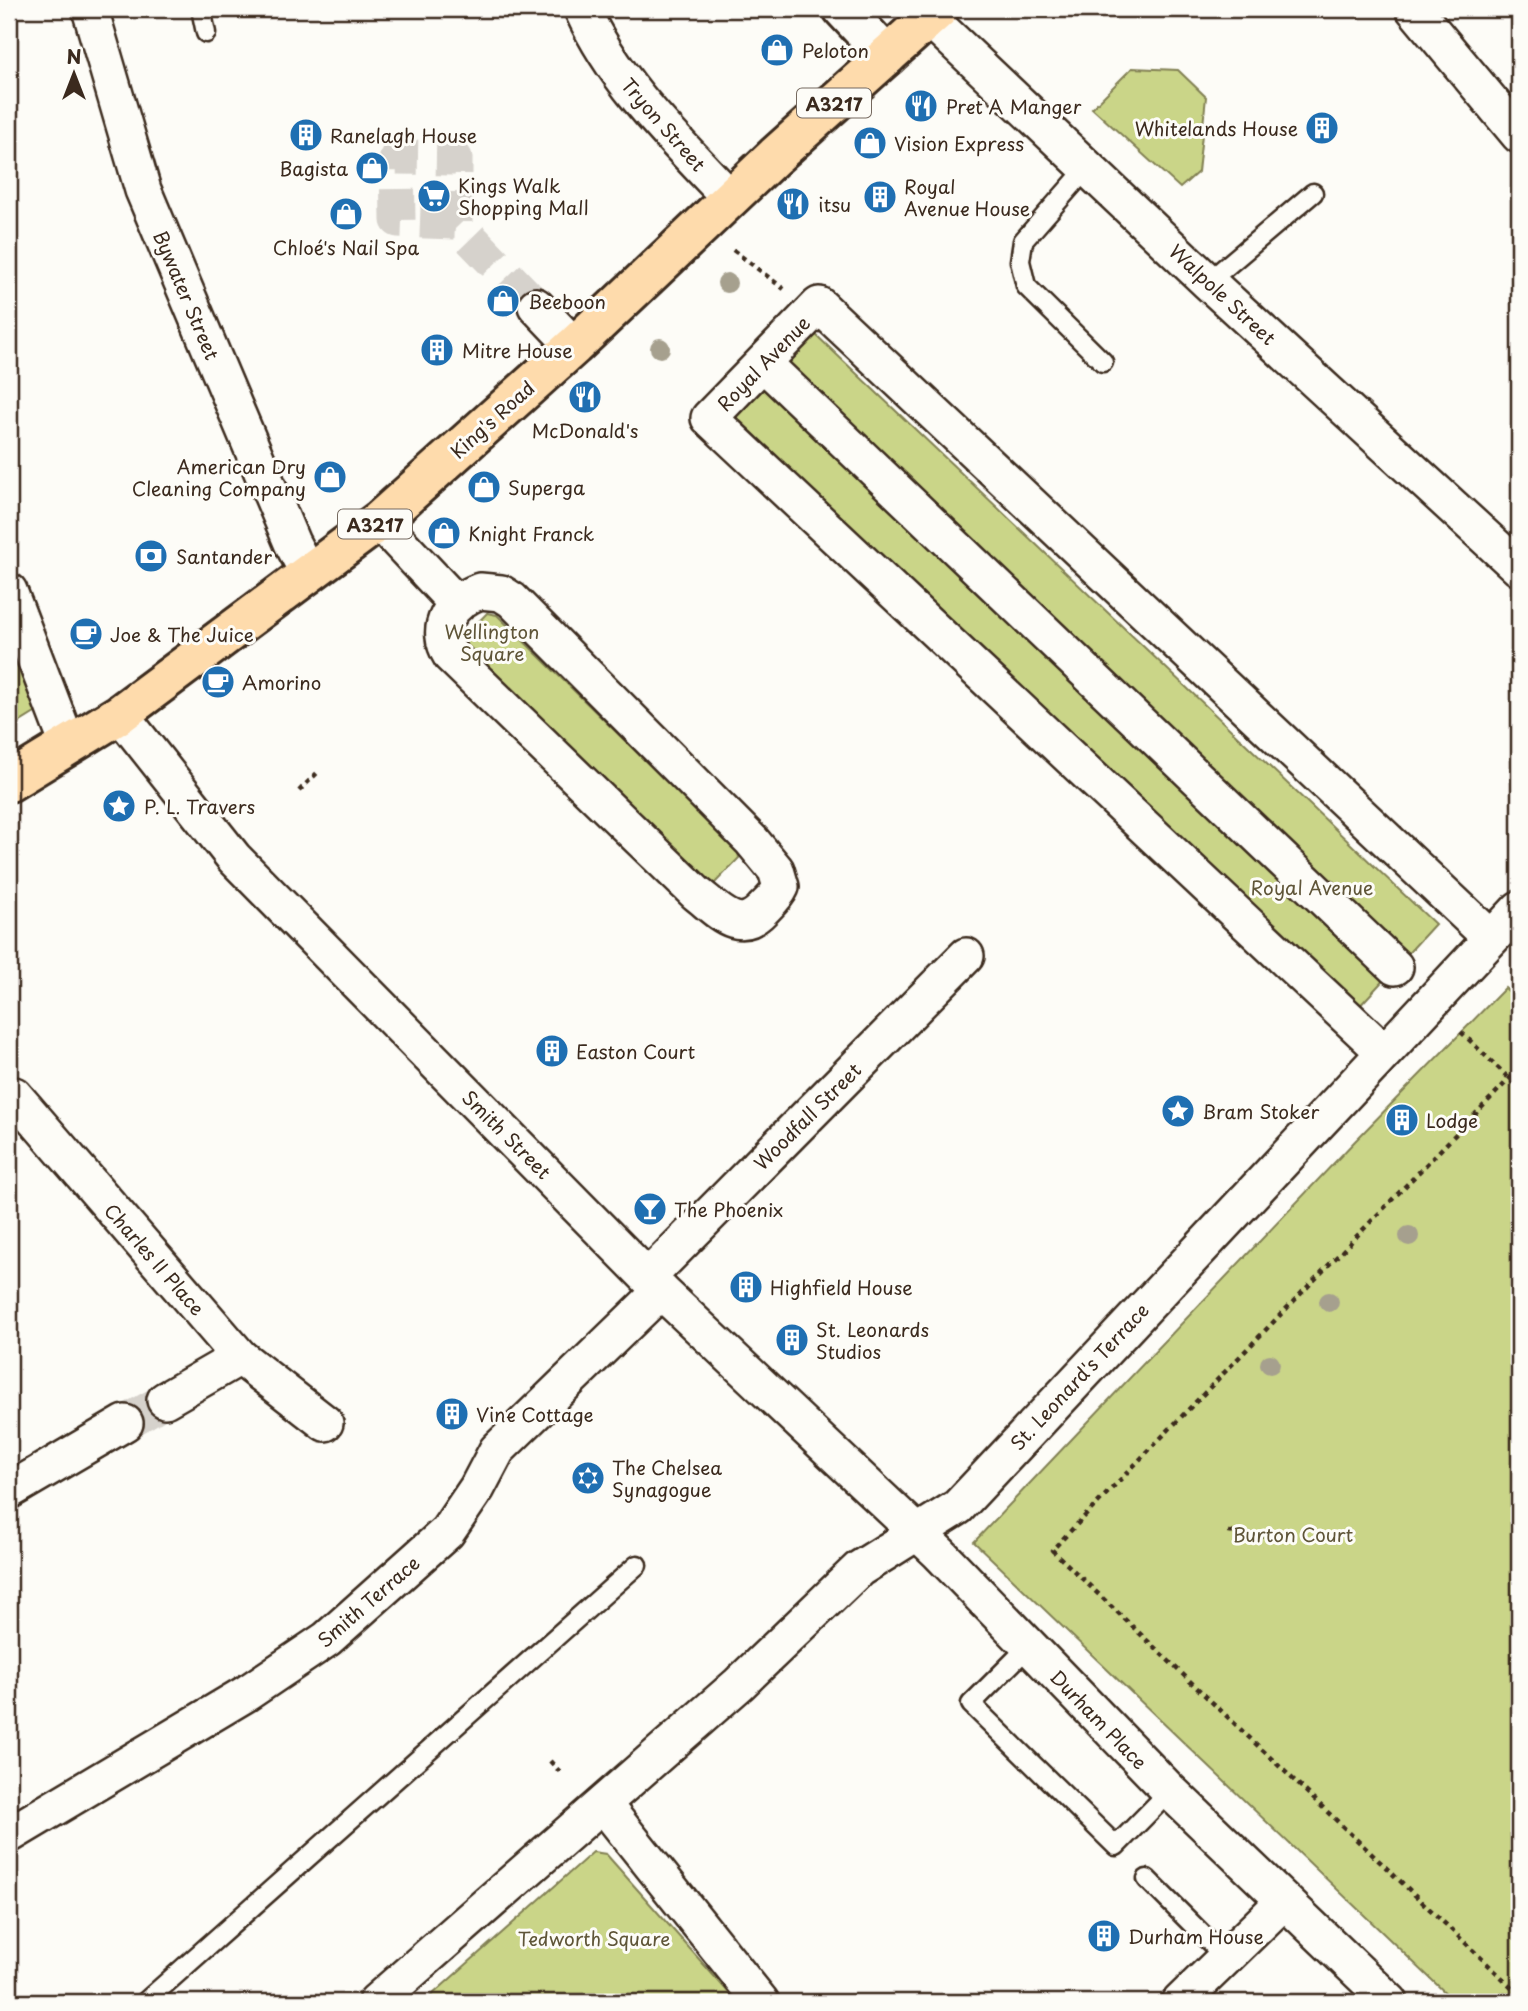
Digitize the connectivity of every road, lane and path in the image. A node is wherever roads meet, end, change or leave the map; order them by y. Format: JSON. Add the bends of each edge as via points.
{"nodes":[{"id":1,"x":90,"y":9,"type":"edge"},
{"id":2,"x":201,"y":9,"type":"edge"},
{"id":3,"x":582,"y":9,"type":"edge"},
{"id":4,"x":843,"y":9,"type":"edge"},
{"id":5,"x":1414,"y":9,"type":"edge"},
{"id":6,"x":934,"y":13,"type":"edge"},
{"id":7,"x":206,"y":33,"type":"dead end"},
{"id":8,"x":887,"y":56,"type":"junction"},
{"id":9,"x":1519,"y":135,"type":"edge"},
{"id":10,"x":1087,"y":168,"type":"junction"},
{"id":11,"x":1313,"y":193,"type":"dead end"},
{"id":12,"x":731,"y":199,"type":"junction"},
{"id":13,"x":727,"y":245,"type":"dead end"},
{"id":14,"x":1208,"y":282,"type":"junction"},
{"id":15,"x":794,"y":297,"type":"dead end"},
{"id":16,"x":536,"y":306,"type":"tunnel mouth"},
{"id":17,"x":574,"y":346,"type":"junction"},
{"id":18,"x":1103,"y":362,"type":"dead end"},
{"id":19,"x":763,"y":363,"type":"junction"},
{"id":20,"x":379,"y":521,"type":"junction"},
{"id":21,"x":1519,"y":568,"type":"edge"},
{"id":22,"x":309,"y":573,"type":"junction"},
{"id":23,"x":9,"y":591,"type":"edge"},
{"id":24,"x":457,"y":604,"type":"junction"},
{"id":25,"x":120,"y":714,"type":"junction"},
{"id":26,"x":68,"y":745,"type":"junction"},
{"id":27,"x":318,"y":772,"type":"dead end"},
{"id":28,"x":9,"y":782,"type":"edge"},
{"id":29,"x":299,"y":791,"type":"dead end"},
{"id":30,"x":1519,"y":909,"type":"edge"},
{"id":31,"x":1491,"y":938,"type":"junction"},
{"id":32,"x":966,"y":956,"type":"dead end"},
{"id":33,"x":1395,"y":967,"type":"dead end"},
{"id":34,"x":1461,"y":1032,"type":"dead end"},
{"id":35,"x":1384,"y":1052,"type":"junction"},
{"id":36,"x":1519,"y":1069,"type":"edge"},
{"id":37,"x":1510,"y":1079,"type":"junction"},
{"id":38,"x":1519,"y":1088,"type":"edge"},
{"id":39,"x":13,"y":1095,"type":"dead end"},
{"id":40,"x":654,"y":1284,"type":"junction"},
{"id":41,"x":240,"y":1357,"type":"junction"},
{"id":42,"x":165,"y":1400,"type":"tunnel mouth"},
{"id":43,"x":125,"y":1423,"type":"tunnel mouth"},
{"id":44,"x":325,"y":1423,"type":"dead end"},
{"id":45,"x":9,"y":1491,"type":"edge"},
{"id":46,"x":1228,"y":1532,"type":"dead end"},
{"id":47,"x":918,"y":1533,"type":"junction"},
{"id":48,"x":1265,"y":1536,"type":"dead end"},
{"id":49,"x":637,"y":1565,"type":"dead end"},
{"id":50,"x":1028,"y":1647,"type":"junction"},
{"id":51,"x":550,"y":1761,"type":"dead end"},
{"id":52,"x":560,"y":1772,"type":"dead end"},
{"id":53,"x":1170,"y":1791,"type":"junction"},
{"id":54,"x":603,"y":1804,"type":"junction"},
{"id":55,"x":9,"y":1836,"type":"edge"},
{"id":56,"x":1147,"y":1879,"type":"dead end"},
{"id":57,"x":1284,"y":1901,"type":"junction"},
{"id":58,"x":1226,"y":1958,"type":"junction"},
{"id":59,"x":1519,"y":1994,"type":"edge"},
{"id":60,"x":145,"y":2002,"type":"edge"},
{"id":61,"x":376,"y":2002,"type":"edge"},
{"id":62,"x":761,"y":2002,"type":"edge"},
{"id":63,"x":1180,"y":2002,"type":"edge"},
{"id":64,"x":1390,"y":2002,"type":"edge"}],
"edges":[{"from":1,"to":22,"type":"street","name":"Bywater Street","via":[[143,190],[292,543]]},
{"from":2,"to":7,"type":"lane"},
{"from":3,"to":12,"type":"street","name":"Tryon Street","via":[[636,97]]},
{"from":4,"to":8,"type":"street"},
{"from":5,"to":9,"type":"street"},
{"from":6,"to":8,"type":"main road","name":"King's Road","number":"A3217"},
{"from":6,"to":10,"type":"street","name":"Walpole Street"},
{"from":8,"to":12,"type":"main road","name":"King's Road","number":"A3217"},
{"from":10,"to":14,"type":"street","name":"Walpole Street"},
{"from":10,"to":18,"type":"lane","via":[[1023,241],[1020,261],[1026,286]]},
{"from":11,"to":14,"type":"lane"},
{"from":12,"to":17,"type":"main road","name":"King's Road","number":"A3217"},
{"from":13,"to":15,"type":"path","name":"Royal Avenue"},
{"from":14,"to":21,"type":"street","name":"Walpole Street"},
{"from":16,"to":17,"type":"street"},
{"from":17,"to":20,"type":"main road","name":"King's Road","number":"A3217"},
{"from":19,"to":31,"type":"street","name":"Royal Avenue","via":[[820,305]]},
{"from":19,"to":33,"type":"street"},
{"from":19,"to":35,"type":"street","name":"Royal Avenue","via":[[709,418]]},
{"from":20,"to":22,"type":"main road","name":"King's Road","number":"A3217"},
{"from":20,"to":24,"type":"street"},
{"from":22,"to":25,"type":"main road","name":"King's Road","number":"A3217"},
{"from":23,"to":26,"type":"street"},
{"from":24,"to":24,"type":"street","via":[[480,592],[501,593],[512,600],[752,841],[776,870],[781,887],[756,917],[749,922],[730,919],[696,893],[451,656],[443,634]]},
{"from":25,"to":26,"type":"main road","name":"King's Road","number":"A3217"},
{"from":25,"to":40,"type":"street","name":"Smith Street","via":[[234,858]]},
{"from":26,"to":28,"type":"main road","name":"King's Road","number":"A3217"},
{"from":27,"to":29,"type":"path"},
{"from":30,"to":31,"type":"street","name":"St. Leonard's Terrace"},
{"from":31,"to":35,"type":"street","name":"St. Leonard's Terrace"},
{"from":32,"to":40,"type":"street","name":"Woodfall Street"},
{"from":34,"to":37,"type":"path"},
{"from":35,"to":47,"type":"street","name":"St. Leonard's Terrace","via":[[958,1507]]},
{"from":36,"to":37,"type":"path"},
{"from":37,"to":38,"type":"path"},
{"from":37,"to":59,"type":"path","via":[[1052,1550]]},
{"from":39,"to":41,"type":"street","name":"Charles II Place"},
{"from":40,"to":47,"type":"street","name":"Smith Street"},
{"from":40,"to":55,"type":"street","name":"Smith Terrace","via":[[496,1450],[447,1532],[327,1639],[247,1693]]},
{"from":41,"to":42,"type":"street"},
{"from":41,"to":44,"type":"street","name":"Charles II Place"},
{"from":43,"to":45,"type":"street"},
{"from":46,"to":48,"type":"path"},
{"from":47,"to":50,"type":"street","name":"Durham Place"},
{"from":47,"to":54,"type":"street","name":"St. Leonard's Terrace","via":[[859,1569],[739,1684]]},
{"from":49,"to":60,"type":"lane"},
{"from":50,"to":53,"type":"street","name":"Durham Place"},
{"from":50,"to":53,"type":"lane","via":[[971,1704],[1116,1846]]},
{"from":51,"to":52,"type":"path"},
{"from":53,"to":57,"type":"street","name":"Durham Place"},
{"from":54,"to":61,"type":"street"},
{"from":54,"to":62,"type":"street"},
{"from":56,"to":58,"type":"lane"},
{"from":57,"to":58,"type":"street"},
{"from":57,"to":64,"type":"street","name":"Durham Place"},
{"from":58,"to":63,"type":"street"}]}
